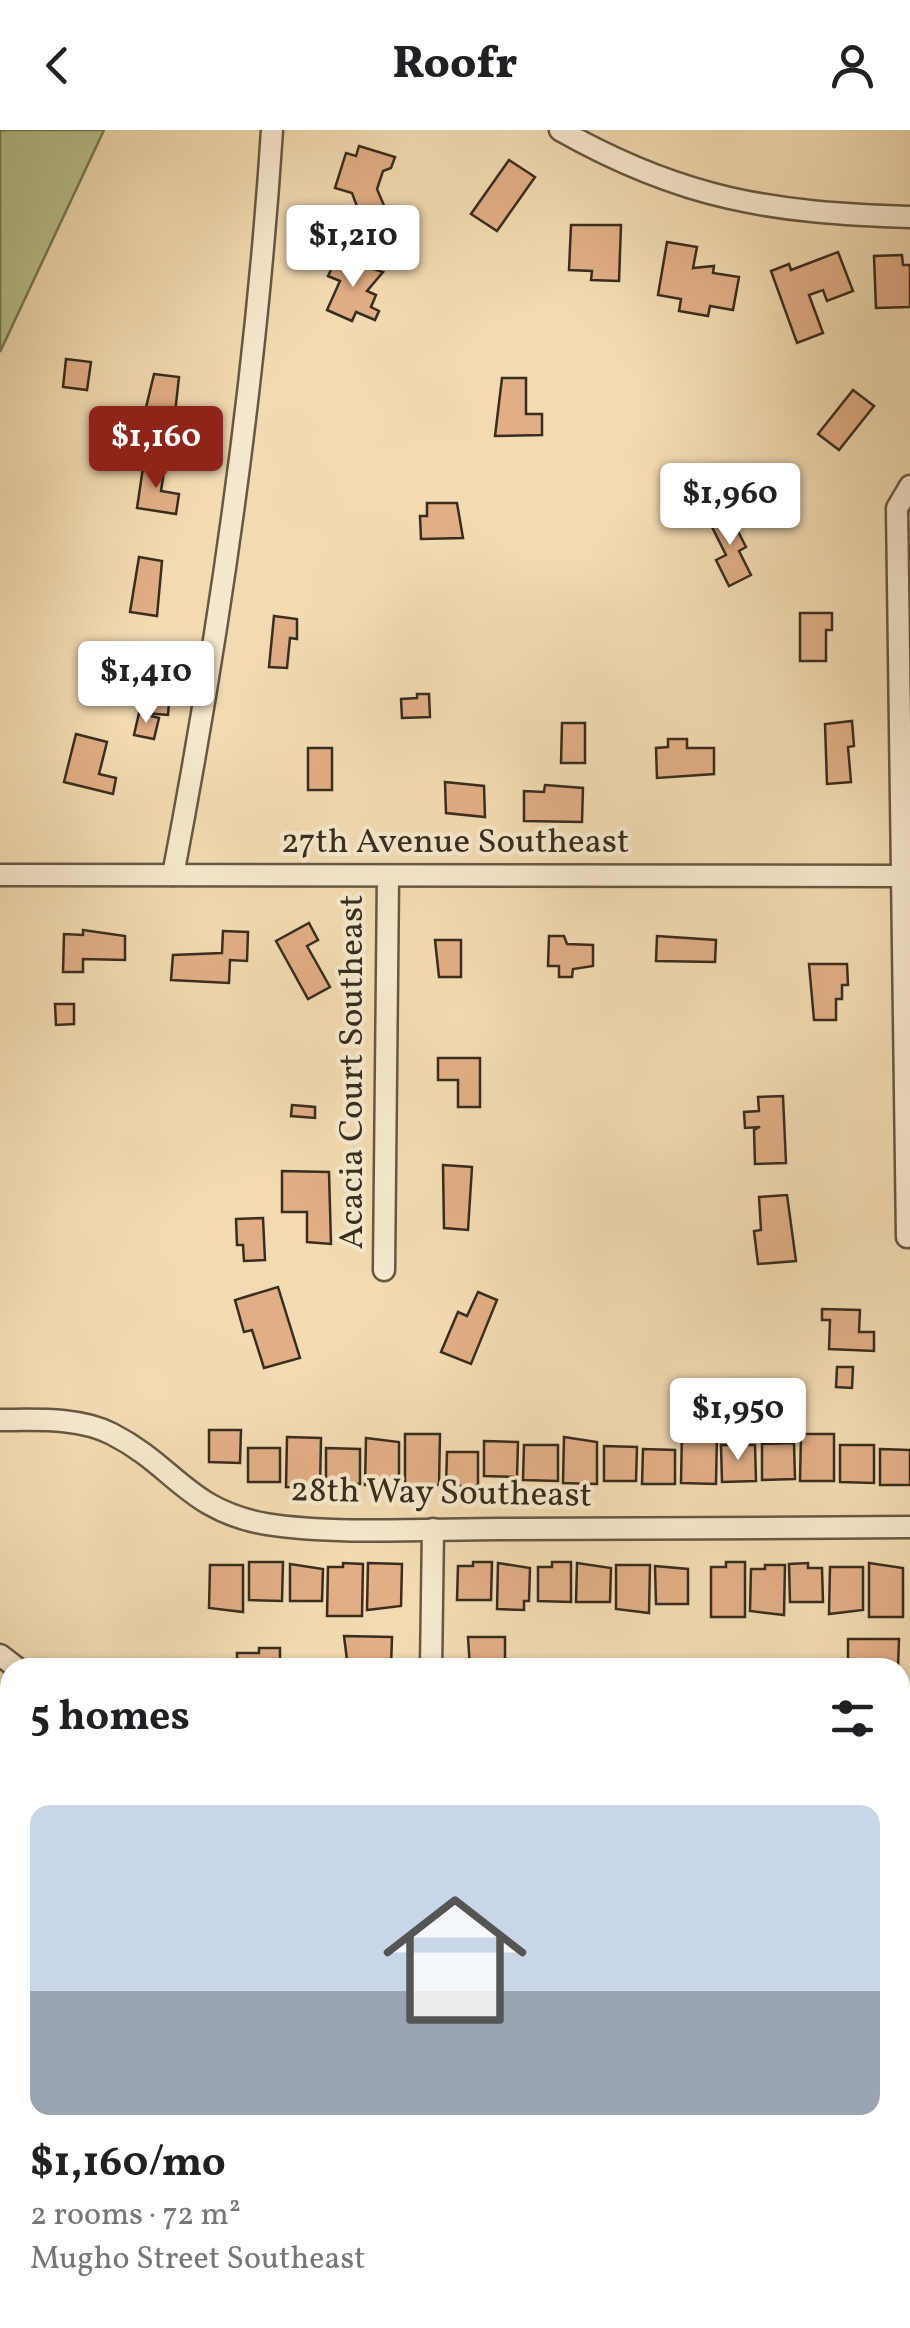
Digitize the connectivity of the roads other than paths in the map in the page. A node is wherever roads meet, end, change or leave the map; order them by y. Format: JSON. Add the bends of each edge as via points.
{"nodes":[{"id":1,"x":272,"y":130,"type":"edge"},
{"id":2,"x":560,"y":130,"type":"edge"},
{"id":3,"x":910,"y":217,"type":"edge"},
{"id":4,"x":910,"y":486,"type":"edge"},
{"id":5,"x":0,"y":875,"type":"edge"},
{"id":6,"x":173,"y":875,"type":"junction"},
{"id":7,"x":388,"y":876,"type":"junction"},
{"id":8,"x":906,"y":876,"type":"edge"},
{"id":9,"x":907,"y":1237,"type":"dead end"},
{"id":10,"x":384,"y":1270,"type":"dead end"},
{"id":11,"x":0,"y":1420,"type":"edge"},
{"id":12,"x":910,"y":1528,"type":"edge"},
{"id":13,"x":433,"y":1529,"type":"junction"},
{"id":14,"x":432,"y":1658,"type":"edge"}],
"edges":[{"from":1,"to":6,"type":"street","via":[[256,356]]},
{"from":2,"to":3,"type":"street","via":[[646,174],[718,198],[815,214]]},
{"from":4,"to":8,"type":"street","via":[[897,508]]},
{"from":5,"to":6,"type":"street","name":"27th Avenue Southeast"},
{"from":6,"to":7,"type":"street","name":"27th Avenue Southeast"},
{"from":7,"to":8,"type":"street","name":"27th Avenue Southeast"},
{"from":7,"to":10,"type":"street","name":"Acacia Court Southeast"},
{"from":8,"to":9,"type":"street"},
{"from":11,"to":13,"type":"street","name":"28th Way Southeast","via":[[54,1420],[110,1432],[199,1502],[237,1518]]},
{"from":12,"to":13,"type":"street","name":"28th Way Southeast"},
{"from":13,"to":14,"type":"street"}]}
